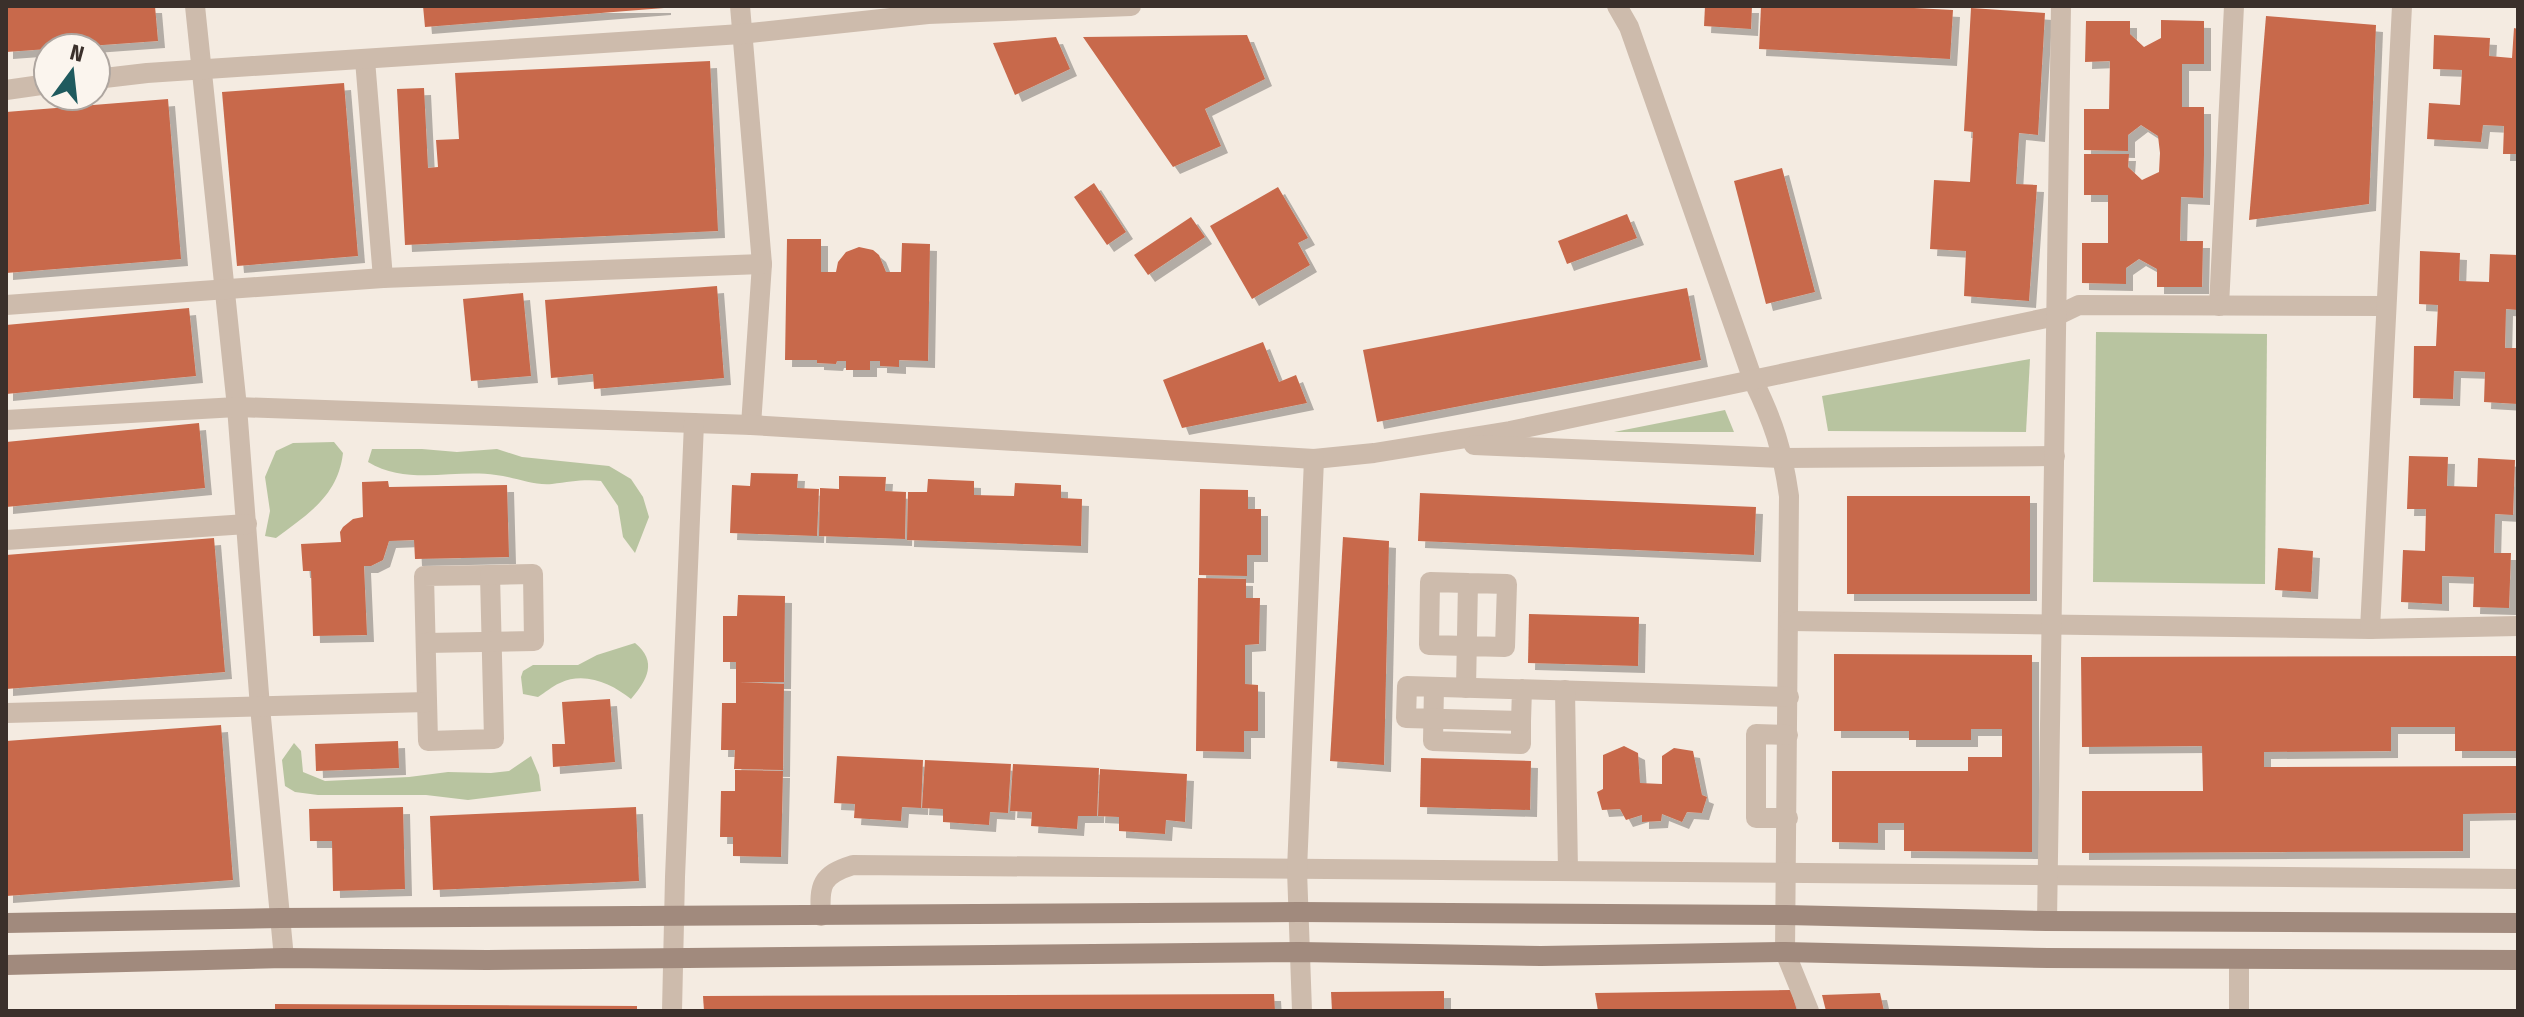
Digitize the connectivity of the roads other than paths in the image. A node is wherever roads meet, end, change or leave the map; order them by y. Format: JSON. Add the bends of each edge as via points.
{"nodes":[{"id":1,"x":195,"y":6,"type":"edge"},
{"id":2,"x":740,"y":6,"type":"edge"},
{"id":3,"x":1131,"y":6,"type":"edge"},
{"id":4,"x":1617,"y":6,"type":"edge"},
{"id":5,"x":2061,"y":6,"type":"edge"},
{"id":6,"x":2234,"y":6,"type":"edge"},
{"id":7,"x":2402,"y":6,"type":"edge"},
{"id":8,"x":741,"y":34,"type":"junction"},
{"id":9,"x":365,"y":60,"type":"junction"},
{"id":10,"x":202,"y":71,"type":"junction"},
{"id":11,"x":112,"y":77,"type":"edge"},
{"id":12,"x":32,"y":86,"type":"edge"},
{"id":13,"x":6,"y":90,"type":"edge"},
{"id":14,"x":762,"y":264,"type":"junction"},
{"id":15,"x":383,"y":278,"type":"junction"},
{"id":16,"x":224,"y":290,"type":"junction"},
{"id":17,"x":6,"y":305,"type":"edge"},
{"id":18,"x":2219,"y":306,"type":"junction"},
{"id":19,"x":2386,"y":306,"type":"junction"},
{"id":20,"x":2056,"y":316,"type":"junction"},
{"id":21,"x":1753,"y":380,"type":"junction"},
{"id":22,"x":237,"y":407,"type":"junction"},
{"id":23,"x":6,"y":420,"type":"edge"},
{"id":24,"x":694,"y":423,"type":"junction"},
{"id":25,"x":751,"y":425,"type":"junction"},
{"id":26,"x":1426,"y":444,"type":"junction"},
{"id":27,"x":2055,"y":456,"type":"junction"},
{"id":28,"x":1783,"y":458,"type":"junction"},
{"id":29,"x":1314,"y":459,"type":"junction"},
{"id":30,"x":247,"y":524,"type":"junction"},
{"id":31,"x":6,"y":540,"type":"edge"},
{"id":32,"x":490,"y":575,"type":"junction"},
{"id":33,"x":1468,"y":583,"type":"junction"},
{"id":34,"x":1789,"y":621,"type":"junction"},
{"id":35,"x":2518,"y":626,"type":"edge"},
{"id":36,"x":2052,"y":627,"type":"junction"},
{"id":37,"x":2370,"y":629,"type":"junction"},
{"id":38,"x":492,"y":642,"type":"junction"},
{"id":39,"x":426,"y":643,"type":"junction"},
{"id":40,"x":1467,"y":646,"type":"junction"},
{"id":41,"x":1466,"y":688,"type":"junction"},
{"id":42,"x":1522,"y":689,"type":"junction"},
{"id":43,"x":1565,"y":690,"type":"junction"},
{"id":44,"x":1789,"y":697,"type":"junction"},
{"id":45,"x":427,"y":702,"type":"junction"},
{"id":46,"x":260,"y":707,"type":"junction"},
{"id":47,"x":6,"y":713,"type":"edge"},
{"id":48,"x":1788,"y":735,"type":"junction"},
{"id":49,"x":1788,"y":818,"type":"junction"},
{"id":50,"x":1297,"y":870,"type":"junction"},
{"id":51,"x":1568,"y":871,"type":"junction"},
{"id":52,"x":1787,"y":872,"type":"junction"},
{"id":53,"x":2046,"y":876,"type":"junction"},
{"id":54,"x":2518,"y":879,"type":"edge"},
{"id":55,"x":1298,"y":912,"type":"junction"},
{"id":56,"x":1786,"y":915,"type":"junction"},
{"id":57,"x":821,"y":916,"type":"junction"},
{"id":58,"x":674,"y":917,"type":"junction"},
{"id":59,"x":280,"y":918,"type":"junction"},
{"id":60,"x":2047,"y":921,"type":"junction"},
{"id":61,"x":6,"y":923,"type":"edge"},
{"id":62,"x":2518,"y":923,"type":"edge"},
{"id":63,"x":1299,"y":952,"type":"junction"},
{"id":64,"x":1785,"y":952,"type":"junction"},
{"id":65,"x":673,"y":957,"type":"junction"},
{"id":66,"x":284,"y":958,"type":"junction"},
{"id":67,"x":2239,"y":959,"type":"junction"},
{"id":68,"x":2518,"y":960,"type":"edge"},
{"id":69,"x":6,"y":965,"type":"edge"},
{"id":70,"x":672,"y":1011,"type":"edge"},
{"id":71,"x":1302,"y":1011,"type":"edge"},
{"id":72,"x":1809,"y":1011,"type":"edge"},
{"id":73,"x":2239,"y":1011,"type":"edge"}],
"edges":[{"from":1,"to":10,"type":"street"},
{"from":2,"to":8,"type":"street"},
{"from":3,"to":8,"type":"street","via":[[928,14]]},
{"from":4,"to":21,"type":"street","via":[[1629,27]]},
{"from":5,"to":20,"type":"street"},
{"from":6,"to":18,"type":"street"},
{"from":7,"to":19,"type":"street"},
{"from":8,"to":9,"type":"street"},
{"from":8,"to":14,"type":"street"},
{"from":9,"to":10,"type":"street"},
{"from":9,"to":15,"type":"street"},
{"from":10,"to":11,"type":"street"},
{"from":10,"to":16,"type":"street"},
{"from":12,"to":13,"type":"street"},
{"from":14,"to":15,"type":"street"},
{"from":14,"to":25,"type":"street"},
{"from":15,"to":16,"type":"street"},
{"from":16,"to":17,"type":"street"},
{"from":16,"to":22,"type":"street"},
{"from":18,"to":19,"type":"street"},
{"from":18,"to":20,"type":"street","via":[[2079,305]]},
{"from":19,"to":37,"type":"street"},
{"from":20,"to":21,"type":"street"},
{"from":20,"to":27,"type":"street"},
{"from":21,"to":26,"type":"street"},
{"from":21,"to":28,"type":"street","via":[[1774,423]]},
{"from":22,"to":23,"type":"street"},
{"from":22,"to":24,"type":"street"},
{"from":22,"to":30,"type":"street"},
{"from":24,"to":25,"type":"street"},
{"from":24,"to":58,"type":"street"},
{"from":25,"to":29,"type":"street"},
{"from":26,"to":28,"type":"street"},
{"from":26,"to":29,"type":"street"},
{"from":27,"to":28,"type":"street"},
{"from":27,"to":36,"type":"street"},
{"from":28,"to":34,"type":"street","via":[[1789,496]]},
{"from":29,"to":50,"type":"street"},
{"from":30,"to":31,"type":"street"},
{"from":30,"to":46,"type":"street"},
{"from":32,"to":38,"type":"street"},
{"from":32,"to":38,"type":"street","via":[[533,574],[534,641]]},
{"from":32,"to":39,"type":"street","via":[[424,576]]},
{"from":33,"to":40,"type":"street"},
{"from":33,"to":40,"type":"street","via":[[1430,582],[1429,645]]},
{"from":33,"to":40,"type":"street","via":[[1507,584],[1505,647]]},
{"from":34,"to":36,"type":"street"},
{"from":34,"to":44,"type":"street"},
{"from":35,"to":37,"type":"street"},
{"from":36,"to":37,"type":"street"},
{"from":36,"to":53,"type":"street"},
{"from":38,"to":39,"type":"street"},
{"from":38,"to":45,"type":"street","via":[[494,739],[428,741]]},
{"from":39,"to":45,"type":"street"},
{"from":40,"to":41,"type":"street"},
{"from":41,"to":42,"type":"street"},
{"from":41,"to":42,"type":"street","via":[[1434,687],[1433,741],[1521,744]]},
{"from":42,"to":43,"type":"street"},
{"from":43,"to":44,"type":"street"},
{"from":43,"to":51,"type":"street"},
{"from":44,"to":48,"type":"street"},
{"from":45,"to":46,"type":"street"},
{"from":46,"to":47,"type":"street"},
{"from":46,"to":59,"type":"street"},
{"from":48,"to":49,"type":"street"},
{"from":48,"to":49,"type":"street","via":[[1756,734],[1756,818]]},
{"from":49,"to":52,"type":"street"},
{"from":50,"to":51,"type":"street"},
{"from":50,"to":55,"type":"street"},
{"from":50,"to":57,"type":"street","via":[[853,865],[825,880],[819,891]]},
{"from":51,"to":52,"type":"street"},
{"from":52,"to":53,"type":"street"},
{"from":52,"to":56,"type":"street"},
{"from":53,"to":54,"type":"street"},
{"from":53,"to":60,"type":"street"},
{"from":55,"to":56,"type":"street"},
{"from":55,"to":57,"type":"street"},
{"from":55,"to":63,"type":"street"},
{"from":56,"to":60,"type":"street"},
{"from":56,"to":64,"type":"street"},
{"from":57,"to":58,"type":"street"},
{"from":58,"to":59,"type":"street"},
{"from":58,"to":65,"type":"street"},
{"from":59,"to":61,"type":"street"},
{"from":59,"to":66,"type":"street"},
{"from":60,"to":62,"type":"street"},
{"from":63,"to":64,"type":"street"},
{"from":63,"to":65,"type":"street"},
{"from":63,"to":71,"type":"street"},
{"from":64,"to":67,"type":"street"},
{"from":64,"to":72,"type":"street"},
{"from":65,"to":66,"type":"street"},
{"from":65,"to":70,"type":"street"},
{"from":66,"to":69,"type":"street"},
{"from":67,"to":68,"type":"street"},
{"from":67,"to":73,"type":"street"}]}
